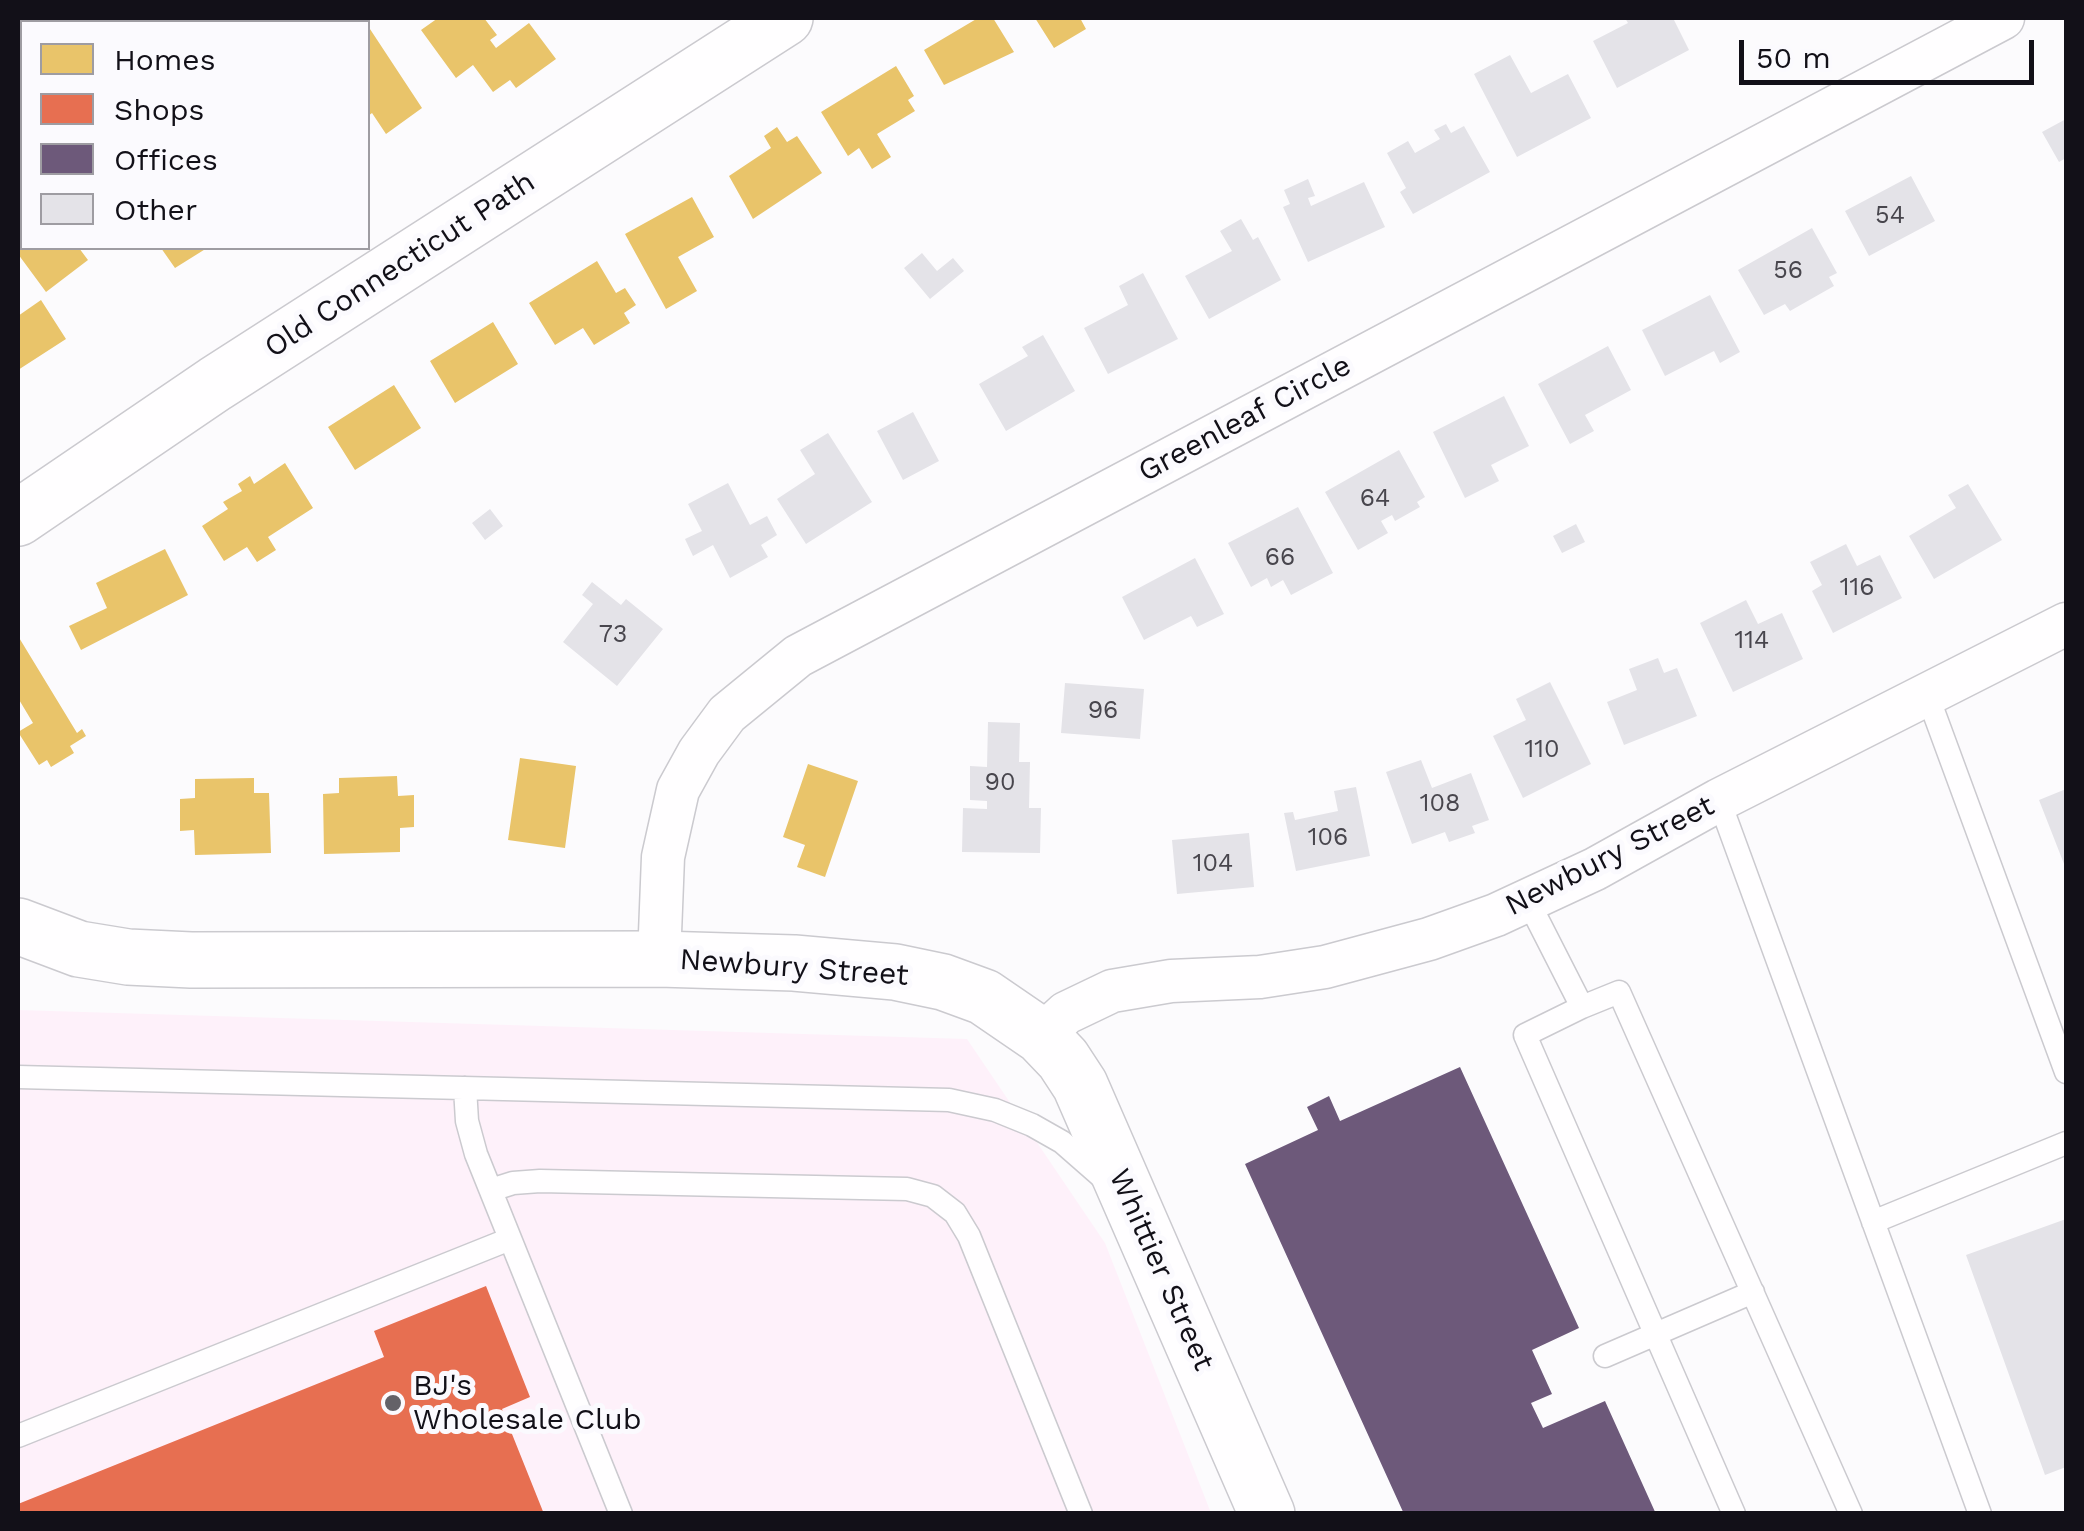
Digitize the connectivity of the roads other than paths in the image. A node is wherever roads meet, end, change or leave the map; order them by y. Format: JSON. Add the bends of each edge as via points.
{"nodes":[{"id":1,"x":785,"y":18,"type":"edge"},
{"id":2,"x":2003,"y":18,"type":"edge"},
{"id":3,"x":18,"y":518,"type":"edge"},
{"id":4,"x":2066,"y":624,"type":"edge"},
{"id":5,"x":1927,"y":694,"type":"junction"},
{"id":6,"x":1719,"y":800,"type":"junction"},
{"id":7,"x":1528,"y":902,"type":"junction"},
{"id":8,"x":18,"y":926,"type":"edge"},
{"id":9,"x":660,"y":958,"type":"junction"},
{"id":10,"x":1582,"y":1007,"type":"junction"},
{"id":11,"x":1041,"y":1036,"type":"junction"},
{"id":12,"x":2066,"y":1072,"type":"edge"},
{"id":13,"x":18,"y":1076,"type":"edge"},
{"id":14,"x":465,"y":1088,"type":"junction"},
{"id":15,"x":2066,"y":1143,"type":"edge"},
{"id":16,"x":490,"y":1190,"type":"junction"},
{"id":17,"x":1873,"y":1222,"type":"junction"},
{"id":18,"x":1144,"y":1232,"type":"junction"},
{"id":19,"x":510,"y":1239,"type":"junction"},
{"id":20,"x":1753,"y":1292,"type":"junction"},
{"id":21,"x":1656,"y":1335,"type":"junction"},
{"id":22,"x":1605,"y":1356,"type":"dead end"},
{"id":23,"x":18,"y":1436,"type":"edge"},
{"id":24,"x":621,"y":1514,"type":"edge"},
{"id":25,"x":1081,"y":1514,"type":"edge"},
{"id":26,"x":1267,"y":1514,"type":"edge"},
{"id":27,"x":1734,"y":1514,"type":"edge"},
{"id":28,"x":1852,"y":1514,"type":"edge"},
{"id":29,"x":1980,"y":1514,"type":"edge"}],
"edges":[{"from":1,"to":3,"type":"street","name":"Old Connecticut Path"},
{"from":2,"to":9,"type":"street","name":"Greenleaf Circle","via":[[798,656],[727,714],[678,790],[663,856]]},
{"from":4,"to":5,"type":"street","name":"Newbury Street"},
{"from":5,"to":6,"type":"street","name":"Newbury Street"},
{"from":5,"to":12,"type":"lane"},
{"from":6,"to":7,"type":"street","name":"Newbury Street"},
{"from":6,"to":17,"type":"lane"},
{"from":7,"to":10,"type":"lane"},
{"from":7,"to":11,"type":"street","name":"Newbury Street","via":[[1429,939],[1325,967],[1112,991],[1066,1013]]},
{"from":8,"to":9,"type":"street","name":"Newbury Street","via":[[104,954],[191,960]]},
{"from":9,"to":11,"type":"street","name":"Newbury Street","via":[[919,976],[984,997]]},
{"from":10,"to":20,"type":"lane","via":[[1620,992]]},
{"from":10,"to":21,"type":"lane","via":[[1525,1035]]},
{"from":11,"to":18,"type":"street","name":"Whittier Street","via":[[1080,1086]]},
{"from":13,"to":14,"type":"lane"},
{"from":14,"to":16,"type":"lane","via":[[471,1137]]},
{"from":14,"to":18,"type":"lane","via":[[973,1104],[1062,1142],[1116,1192]]},
{"from":15,"to":17,"type":"lane"},
{"from":16,"to":19,"type":"lane"},
{"from":16,"to":25,"type":"lane","via":[[540,1181],[907,1189],[933,1196],[969,1236]]},
{"from":17,"to":29,"type":"lane"},
{"from":18,"to":26,"type":"street","name":"Whittier Street"},
{"from":19,"to":23,"type":"lane"},
{"from":19,"to":24,"type":"lane"},
{"from":20,"to":21,"type":"lane"},
{"from":20,"to":28,"type":"lane"},
{"from":21,"to":22,"type":"lane"},
{"from":21,"to":27,"type":"lane"}]}
